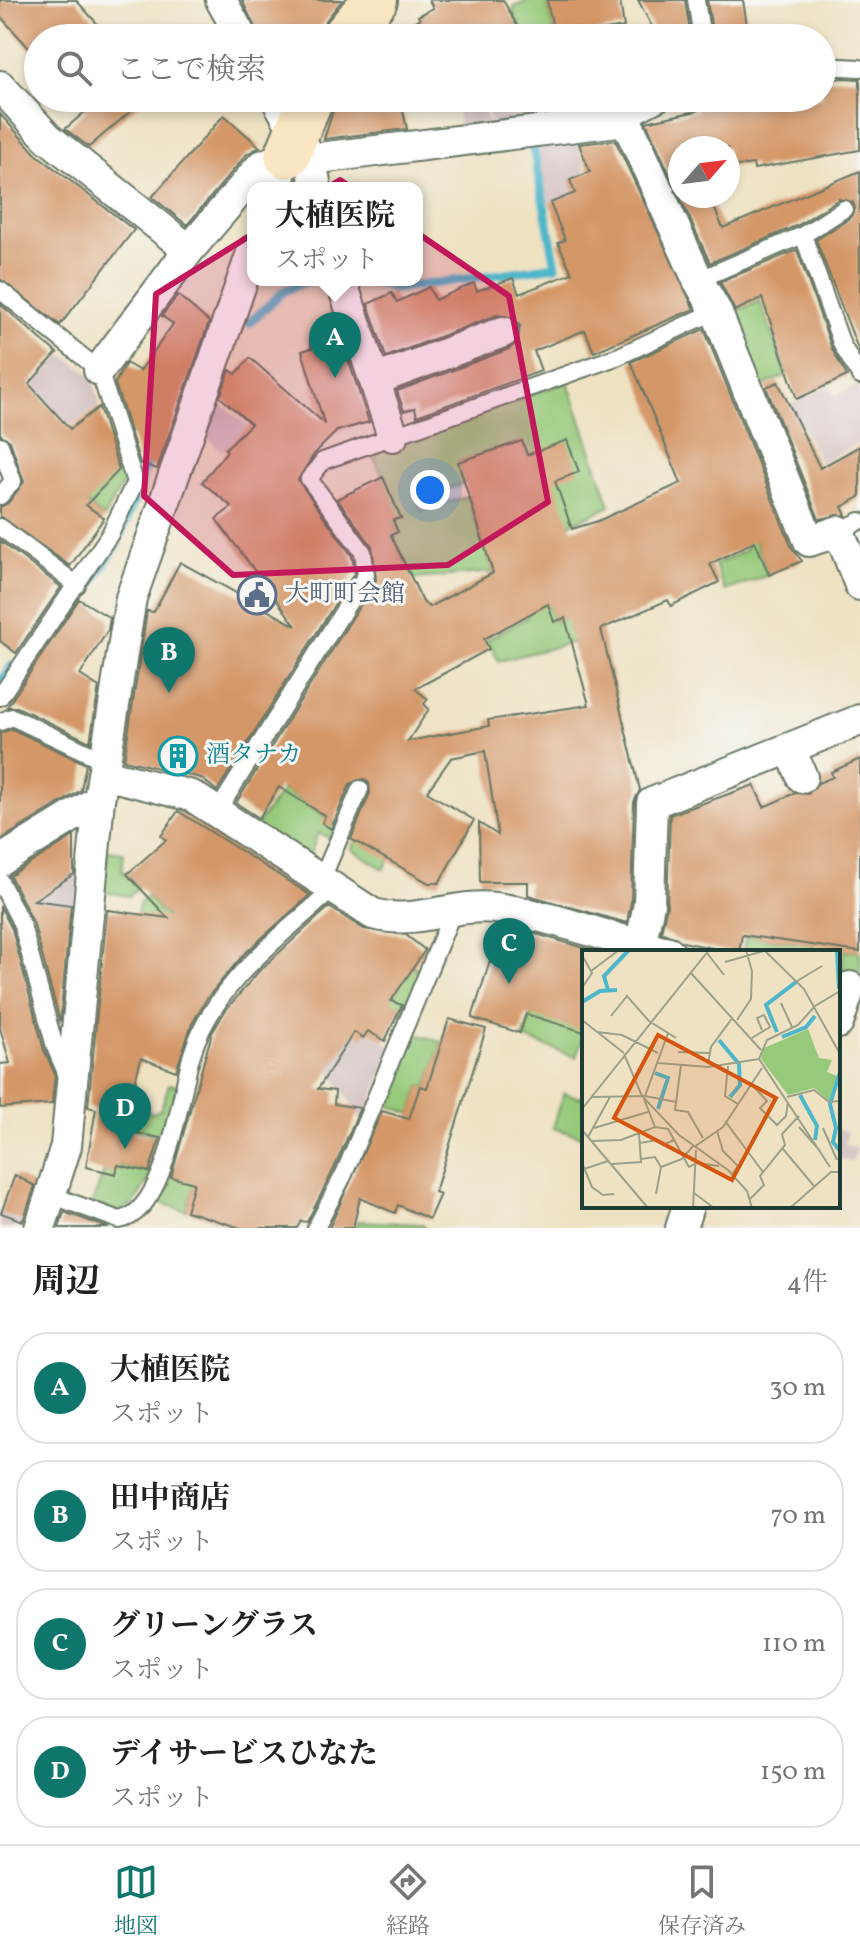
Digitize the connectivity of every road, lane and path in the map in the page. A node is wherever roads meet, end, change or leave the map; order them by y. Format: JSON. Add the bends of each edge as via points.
{"nodes":[{"id":1,"x":221,"y":0,"type":"edge"},
{"id":2,"x":375,"y":0,"type":"edge"},
{"id":3,"x":696,"y":0,"type":"edge"},
{"id":4,"x":234,"y":24,"type":"edge"},
{"id":5,"x":355,"y":24,"type":"edge"},
{"id":6,"x":700,"y":24,"type":"edge"},
{"id":7,"x":836,"y":67,"type":"edge"},
{"id":8,"x":860,"y":68,"type":"edge"},
{"id":9,"x":0,"y":86,"type":"edge"},
{"id":10,"x":641,"y":112,"type":"edge"},
{"id":11,"x":626,"y":120,"type":"junction"},
{"id":12,"x":296,"y":145,"type":"edge"},
{"id":13,"x":247,"y":182,"type":"edge"},
{"id":14,"x":247,"y":182,"type":"edge"},
{"id":15,"x":844,"y":209,"type":"dead end"},
{"id":16,"x":803,"y":235,"type":"junction"},
{"id":17,"x":189,"y":250,"type":"junction"},
{"id":18,"x":247,"y":267,"type":"edge"},
{"id":19,"x":698,"y":280,"type":"junction"},
{"id":20,"x":343,"y":286,"type":"edge"},
{"id":21,"x":0,"y":290,"type":"edge"},
{"id":22,"x":716,"y":311,"type":"junction"},
{"id":23,"x":503,"y":332,"type":"dead end"},
{"id":24,"x":99,"y":370,"type":"junction"},
{"id":25,"x":860,"y":376,"type":"edge"},
{"id":26,"x":375,"y":380,"type":"junction"},
{"id":27,"x":393,"y":436,"type":"junction"},
{"id":28,"x":0,"y":445,"type":"edge"},
{"id":29,"x":0,"y":496,"type":"edge"},
{"id":30,"x":849,"y":526,"type":"edge"},
{"id":31,"x":0,"y":527,"type":"edge"},
{"id":32,"x":76,"y":579,"type":"junction"},
{"id":33,"x":860,"y":585,"type":"edge"},
{"id":34,"x":0,"y":697,"type":"edge"},
{"id":35,"x":860,"y":720,"type":"edge"},
{"id":36,"x":0,"y":722,"type":"edge"},
{"id":37,"x":790,"y":748,"type":"junction"},
{"id":38,"x":802,"y":777,"type":"dead end"},
{"id":39,"x":103,"y":779,"type":"junction"},
{"id":40,"x":360,"y":789,"type":"dead end"},
{"id":41,"x":217,"y":812,"type":"junction"},
{"id":42,"x":0,"y":861,"type":"edge"},
{"id":43,"x":0,"y":881,"type":"edge"},
{"id":44,"x":327,"y":885,"type":"junction"},
{"id":45,"x":455,"y":907,"type":"junction"},
{"id":46,"x":640,"y":946,"type":"junction"},
{"id":47,"x":659,"y":950,"type":"edge"},
{"id":48,"x":849,"y":987,"type":"edge"},
{"id":49,"x":840,"y":1016,"type":"edge"},
{"id":50,"x":71,"y":1086,"type":"junction"},
{"id":51,"x":51,"y":1195,"type":"junction"},
{"id":52,"x":687,"y":1208,"type":"edge"},
{"id":53,"x":40,"y":1228,"type":"edge"},
{"id":54,"x":316,"y":1228,"type":"edge"},
{"id":55,"x":681,"y":1228,"type":"edge"}],
"edges":[{"from":1,"to":4,"type":"street"},
{"from":2,"to":5,"type":"street"},
{"from":3,"to":6,"type":"lane"},
{"from":7,"to":8,"type":"lane"},
{"from":9,"to":17,"type":"street","via":[[48,138]]},
{"from":10,"to":11,"type":"lane"},
{"from":11,"to":12,"type":"street"},
{"from":11,"to":19,"type":"street"},
{"from":12,"to":14,"type":"street","via":[[261,166]]},
{"from":13,"to":17,"type":"street"},
{"from":15,"to":16,"type":"lane"},
{"from":16,"to":19,"type":"lane"},
{"from":16,"to":25,"type":"lane","via":[[842,345]]},
{"from":17,"to":24,"type":"street"},
{"from":18,"to":39,"type":"street","via":[[131,598]]},
{"from":19,"to":22,"type":"street"},
{"from":20,"to":26,"type":"street"},
{"from":21,"to":24,"type":"lane"},
{"from":22,"to":27,"type":"lane","via":[[619,356]]},
{"from":22,"to":30,"type":"street","via":[[809,541]]},
{"from":23,"to":26,"type":"street"},
{"from":24,"to":32,"type":"lane","via":[[135,482],[110,534]]},
{"from":26,"to":27,"type":"street"},
{"from":27,"to":41,"type":"lane","via":[[323,461],[309,479],[363,552],[366,575]]},
{"from":28,"to":29,"type":"lane","via":[[13,481]]},
{"from":30,"to":33,"type":"street"},
{"from":31,"to":32,"type":"lane"},
{"from":32,"to":34,"type":"lane"},
{"from":35,"to":37,"type":"street"},
{"from":36,"to":39,"type":"lane","via":[[12,717]]},
{"from":37,"to":38,"type":"street"},
{"from":37,"to":46,"type":"street","via":[[652,803],[649,904]]},
{"from":39,"to":41,"type":"street","via":[[192,796]]},
{"from":39,"to":42,"type":"street"},
{"from":39,"to":50,"type":"street"},
{"from":40,"to":44,"type":"lane"},
{"from":41,"to":44,"type":"street"},
{"from":43,"to":50,"type":"lane","via":[[22,925]]},
{"from":44,"to":45,"type":"street","via":[[373,914],[394,920],[420,919]]},
{"from":44,"to":51,"type":"lane","via":[[236,978],[202,1025],[172,1137],[155,1184],[139,1209],[119,1220]]},
{"from":45,"to":46,"type":"street","via":[[495,908]]},
{"from":45,"to":54,"type":"lane","via":[[344,1174]]},
{"from":46,"to":47,"type":"street"},
{"from":48,"to":49,"type":"street"},
{"from":50,"to":51,"type":"street","via":[[66,1146]]},
{"from":51,"to":53,"type":"street"},
{"from":52,"to":55,"type":"street"}]}
